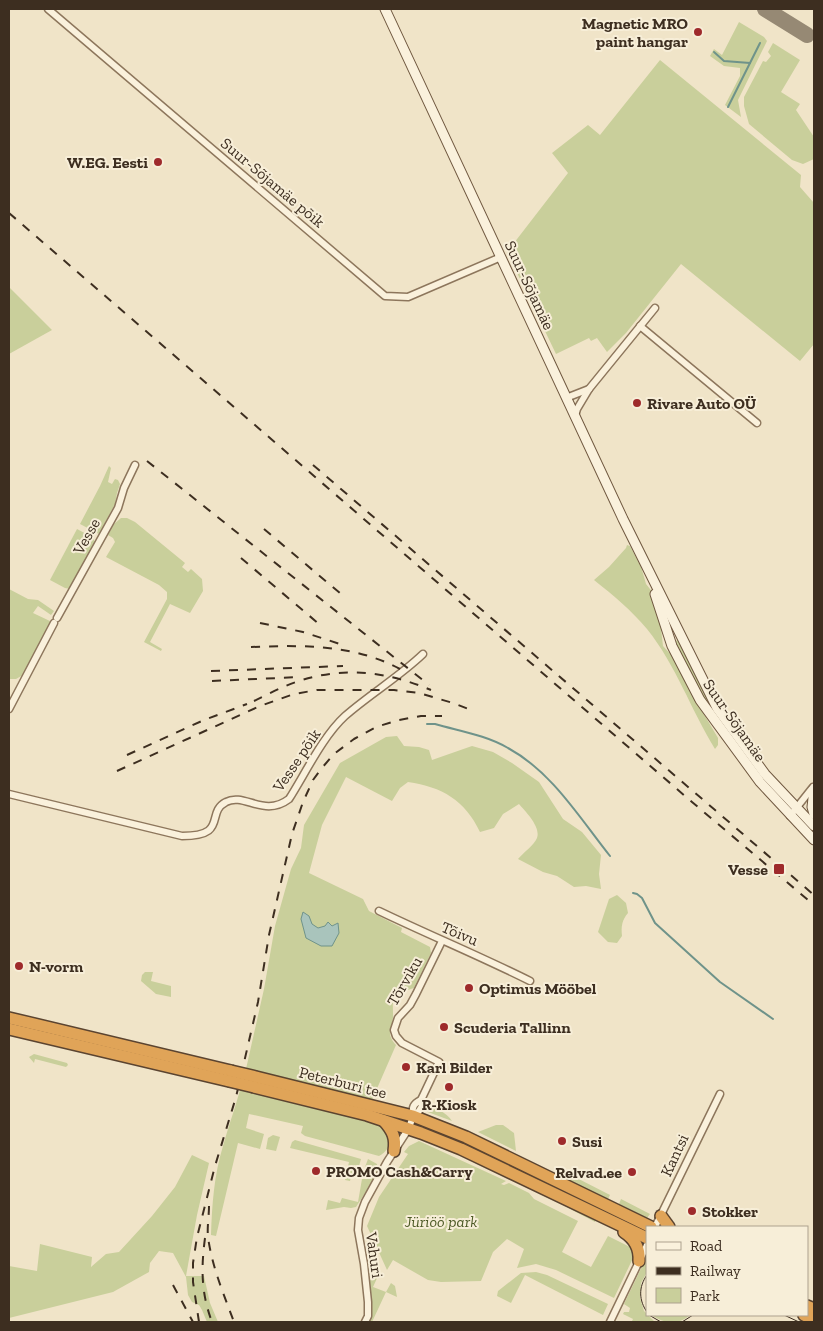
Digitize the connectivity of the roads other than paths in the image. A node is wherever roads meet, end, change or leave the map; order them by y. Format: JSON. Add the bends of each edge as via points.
{"nodes":[{"id":1,"x":48,"y":9,"type":"edge"},
{"id":2,"x":386,"y":9,"type":"edge"},
{"id":3,"x":501,"y":257,"type":"junction"},
{"id":4,"x":655,"y":308,"type":"dead end"},
{"id":5,"x":640,"y":326,"type":"junction"},
{"id":6,"x":589,"y":389,"type":"junction"},
{"id":7,"x":566,"y":398,"type":"junction"},
{"id":8,"x":575,"y":416,"type":"junction"},
{"id":9,"x":757,"y":423,"type":"dead end"},
{"id":10,"x":135,"y":465,"type":"dead end"},
{"id":11,"x":649,"y":572,"type":"junction"},
{"id":12,"x":679,"y":631,"type":"junction"},
{"id":13,"x":669,"y":636,"type":"junction"},
{"id":14,"x":423,"y":654,"type":"dead end"},
{"id":15,"x":9,"y":709,"type":"edge"},
{"id":16,"x":814,"y":788,"type":"edge"},
{"id":17,"x":9,"y":794,"type":"edge"},
{"id":18,"x":796,"y":808,"type":"junction"},
{"id":19,"x":814,"y":814,"type":"edge"},
{"id":20,"x":790,"y":816,"type":"junction"},
{"id":21,"x":814,"y":826,"type":"edge"},
{"id":22,"x":814,"y":840,"type":"edge"},
{"id":23,"x":379,"y":911,"type":"dead end"},
{"id":24,"x":442,"y":940,"type":"junction"},
{"id":25,"x":530,"y":981,"type":"dead end"},
{"id":26,"x":9,"y":1018,"type":"edge"},
{"id":27,"x":9,"y":1029,"type":"edge"},
{"id":28,"x":396,"y":1036,"type":"joint"},
{"id":29,"x":230,"y":1076,"type":"junction"},
{"id":30,"x":255,"y":1082,"type":"junction"},
{"id":31,"x":720,"y":1094,"type":"dead end"},
{"id":32,"x":414,"y":1116,"type":"junction"},
{"id":33,"x":384,"y":1120,"type":"junction"},
{"id":34,"x":408,"y":1128,"type":"junction"},
{"id":35,"x":394,"y":1151,"type":"junction"},
{"id":36,"x":600,"y":1216,"type":"junction"},
{"id":37,"x":661,"y":1216,"type":"junction"},
{"id":38,"x":649,"y":1226,"type":"edge"},
{"id":39,"x":656,"y":1226,"type":"edge"},
{"id":40,"x":668,"y":1226,"type":"edge"},
{"id":41,"x":646,"y":1238,"type":"edge"},
{"id":42,"x":646,"y":1247,"type":"edge"},
{"id":43,"x":639,"y":1261,"type":"junction"},
{"id":44,"x":365,"y":1322,"type":"edge"},
{"id":45,"x":610,"y":1322,"type":"edge"}],
"edges":[{"from":1,"to":3,"type":"street","name":"Suur-Sõjamäe põik","via":[[385,296],[408,297]]},
{"from":2,"to":3,"type":"main road","name":"Suur-Sõjamäe"},
{"from":3,"to":7,"type":"main road","name":"Suur-Sõjamäe"},
{"from":4,"to":5,"type":"street"},
{"from":5,"to":6,"type":"street"},
{"from":5,"to":9,"type":"street"},
{"from":6,"to":7,"type":"street"},
{"from":6,"to":8,"type":"street"},
{"from":7,"to":8,"type":"main road","name":"Suur-Sõjamäe"},
{"from":8,"to":11,"type":"main road","name":"Suur-Sõjamäe"},
{"from":10,"to":15,"type":"street","name":"Vesse","via":[[118,508]]},
{"from":11,"to":12,"type":"main road","name":"Suur-Sõjamäe"},
{"from":11,"to":13,"type":"main road","name":"Suur-Sõjamäe"},
{"from":12,"to":13,"type":"main road"},
{"from":12,"to":18,"type":"main road","name":"Suur-Sõjamäe","via":[[717,708],[765,774]]},
{"from":13,"to":20,"type":"main road","name":"Suur-Sõjamäe","via":[[700,700],[760,782]]},
{"from":14,"to":17,"type":"street","name":"Vesse põik","via":[[344,717],[330,732],[289,799],[281,806],[234,800],[226,802],[218,808],[214,826],[195,836],[182,836]]},
{"from":16,"to":18,"type":"street"},
{"from":16,"to":19,"type":"main road"},
{"from":18,"to":20,"type":"street"},
{"from":18,"to":21,"type":"main road","name":"Suur-Sõjamäe"},
{"from":20,"to":22,"type":"main road","name":"Suur-Sõjamäe"},
{"from":23,"to":24,"type":"street","name":"Tõivu"},
{"from":24,"to":25,"type":"street","name":"Tõivu"},
{"from":24,"to":28,"type":"street","name":"Tõrviku","via":[[410,1005],[395,1024]]},
{"from":26,"to":29,"type":"highway","name":"Peterburi tee"},
{"from":27,"to":29,"type":"highway","name":"Peterburi tee"},
{"from":28,"to":32,"type":"street","name":"Vahuri","via":[[402,1043],[439,1062],[421,1100],[422,1106]]},
{"from":29,"to":30,"type":"highway","name":"Peterburi tee","bridge":true},
{"from":30,"to":32,"type":"highway","name":"Peterburi tee"},
{"from":30,"to":33,"type":"highway","name":"Peterburi tee"},
{"from":31,"to":37,"type":"street","name":"Kantsi"},
{"from":32,"to":34,"type":"street","name":"Vahuri"},
{"from":32,"to":38,"type":"highway","name":"Peterburi tee","via":[[466,1137]]},
{"from":33,"to":34,"type":"highway","name":"Peterburi tee"},
{"from":33,"to":35,"type":"highway","via":[[393,1132]]},
{"from":34,"to":35,"type":"street","name":"Vahuri"},
{"from":34,"to":36,"type":"highway","name":"Peterburi tee","via":[[461,1149]]},
{"from":35,"to":44,"type":"street","name":"Vahuri","via":[[365,1202],[358,1224],[368,1302]]},
{"from":36,"to":41,"type":"highway","name":"Peterburi tee"},
{"from":36,"to":43,"type":"highway","via":[[632,1237]]},
{"from":37,"to":39,"type":"street","name":"Kantsi"},
{"from":37,"to":40,"type":"highway"},
{"from":42,"to":43,"type":"street"},
{"from":43,"to":45,"type":"street"}]}
